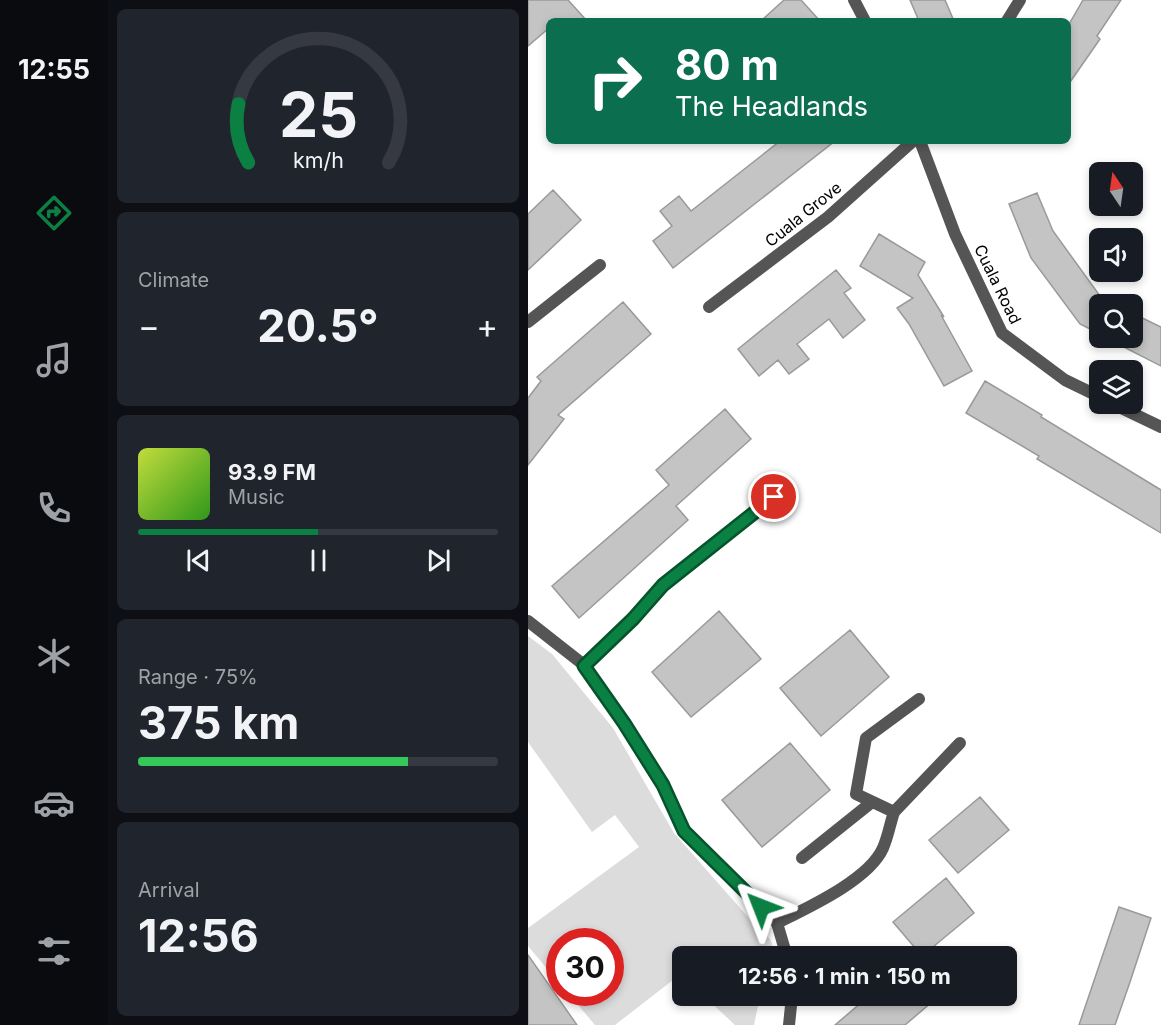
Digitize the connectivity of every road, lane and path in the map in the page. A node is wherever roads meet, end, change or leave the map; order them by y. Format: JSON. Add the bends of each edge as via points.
{"nodes":[{"id":1,"x":854,"y":0,"type":"edge"},
{"id":2,"x":1020,"y":0,"type":"edge"},
{"id":3,"x":863,"y":18,"type":"edge"},
{"id":4,"x":1008,"y":18,"type":"edge"},
{"id":5,"x":910,"y":144,"type":"edge"},
{"id":6,"x":921,"y":144,"type":"edge"},
{"id":7,"x":600,"y":265,"type":"dead end"},
{"id":8,"x":709,"y":307,"type":"dead end"},
{"id":9,"x":528,"y":322,"type":"edge"},
{"id":10,"x":1089,"y":392,"type":"edge"},
{"id":11,"x":1134,"y":414,"type":"edge"},
{"id":12,"x":1161,"y":427,"type":"edge"},
{"id":13,"x":774,"y":497,"type":"dead end"},
{"id":14,"x":528,"y":621,"type":"edge"},
{"id":15,"x":584,"y":666,"type":"junction"},
{"id":16,"x":919,"y":699,"type":"dead end"},
{"id":17,"x":960,"y":743,"type":"dead end"},
{"id":18,"x":872,"y":802,"type":"junction"},
{"id":19,"x":894,"y":812,"type":"junction"},
{"id":20,"x":802,"y":858,"type":"dead end"},
{"id":21,"x":777,"y":923,"type":"junction"},
{"id":22,"x":784,"y":946,"type":"edge"},
{"id":23,"x":791,"y":1006,"type":"edge"},
{"id":24,"x":789,"y":1025,"type":"edge"}],
"edges":[{"from":1,"to":3,"type":"street"},
{"from":2,"to":4,"type":"street"},
{"from":5,"to":8,"type":"street","name":"Cuala Grove","via":[[828,217]]},
{"from":6,"to":10,"type":"street","name":"Cuala Road","via":[[955,234],[1002,333],[1065,380]]},
{"from":7,"to":9,"type":"street"},
{"from":11,"to":12,"type":"street"},
{"from":13,"to":15,"type":"street","via":[[663,585]]},
{"from":14,"to":15,"type":"street"},
{"from":15,"to":21,"type":"street","via":[[663,785],[684,831]]},
{"from":16,"to":18,"type":"street","via":[[866,738],[856,794]]},
{"from":17,"to":19,"type":"street"},
{"from":18,"to":19,"type":"street"},
{"from":18,"to":20,"type":"street"},
{"from":19,"to":21,"type":"street","via":[[882,850],[862,875]]},
{"from":21,"to":22,"type":"street"},
{"from":23,"to":24,"type":"street"}]}
